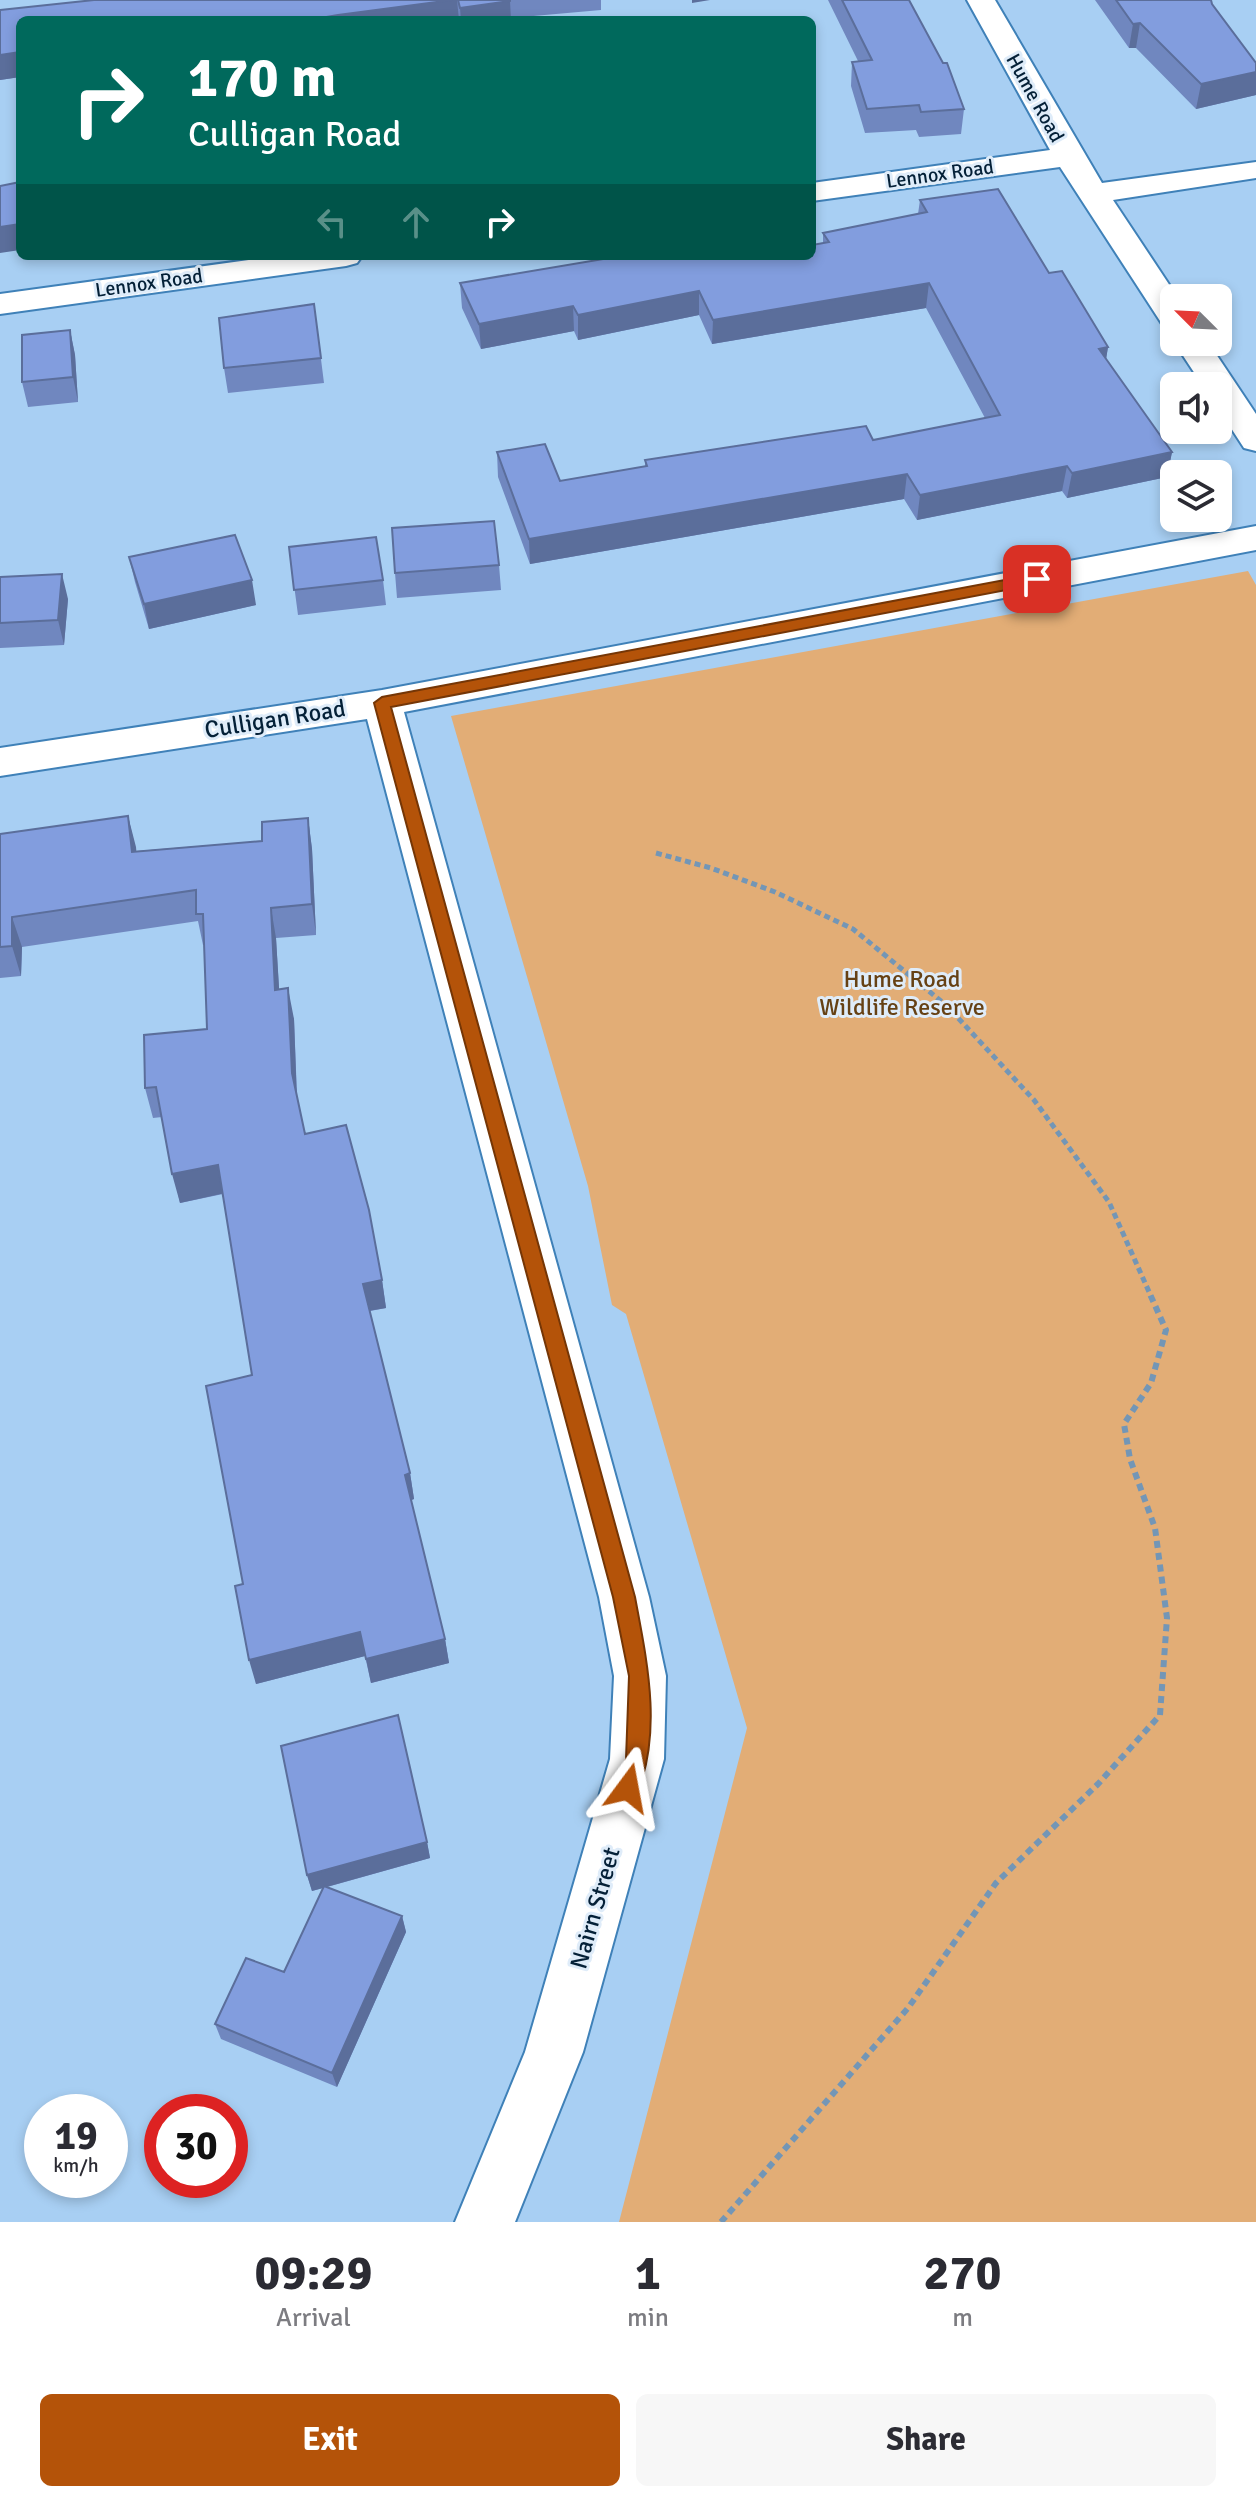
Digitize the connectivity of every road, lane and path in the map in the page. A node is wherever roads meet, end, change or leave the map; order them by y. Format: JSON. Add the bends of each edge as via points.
{"nodes":[{"id":1,"x":981,"y":0,"type":"edge"},
{"id":2,"x":1069,"y":157,"type":"junction"},
{"id":3,"x":1252,"y":170,"type":"dead end"},
{"id":4,"x":816,"y":191,"type":"edge"},
{"id":5,"x":1092,"y":194,"type":"junction"},
{"id":6,"x":317,"y":260,"type":"edge"},
{"id":7,"x":1160,"y":296,"type":"edge"},
{"id":8,"x":0,"y":304,"type":"edge"},
{"id":9,"x":1200,"y":356,"type":"edge"},
{"id":10,"x":1256,"y":440,"type":"edge"},
{"id":11,"x":1256,"y":538,"type":"edge"},
{"id":12,"x":382,"y":703,"type":"junction"},
{"id":13,"x":0,"y":762,"type":"edge"},
{"id":14,"x":656,"y":853,"type":"dead end"},
{"id":15,"x":485,"y":2222,"type":"edge"},
{"id":16,"x":721,"y":2222,"type":"edge"}],
"edges":[{"from":1,"to":2,"type":"street","name":"Hume Road"},
{"from":2,"to":4,"type":"street","name":"Lennox Road"},
{"from":2,"to":5,"type":"street","name":"Hume Road"},
{"from":3,"to":5,"type":"street"},
{"from":5,"to":7,"type":"street","name":"Hume Road"},
{"from":6,"to":8,"type":"street","name":"Lennox Road"},
{"from":9,"to":10,"type":"street"},
{"from":11,"to":12,"type":"street","name":"Culligan Road"},
{"from":12,"to":13,"type":"street","name":"Culligan Road"},
{"from":12,"to":15,"type":"street","name":"Nairn Street","via":[[624,1597],[640,1676],[637,1759],[554,2052]]},
{"from":14,"to":16,"type":"path","via":[[775,892],[853,929],[947,1006],[1034,1100],[1109,1202],[1166,1330],[1151,1383],[1124,1424],[1130,1459],[1155,1528],[1167,1618],[1160,1715],[996,1883],[908,2008]]}]}
